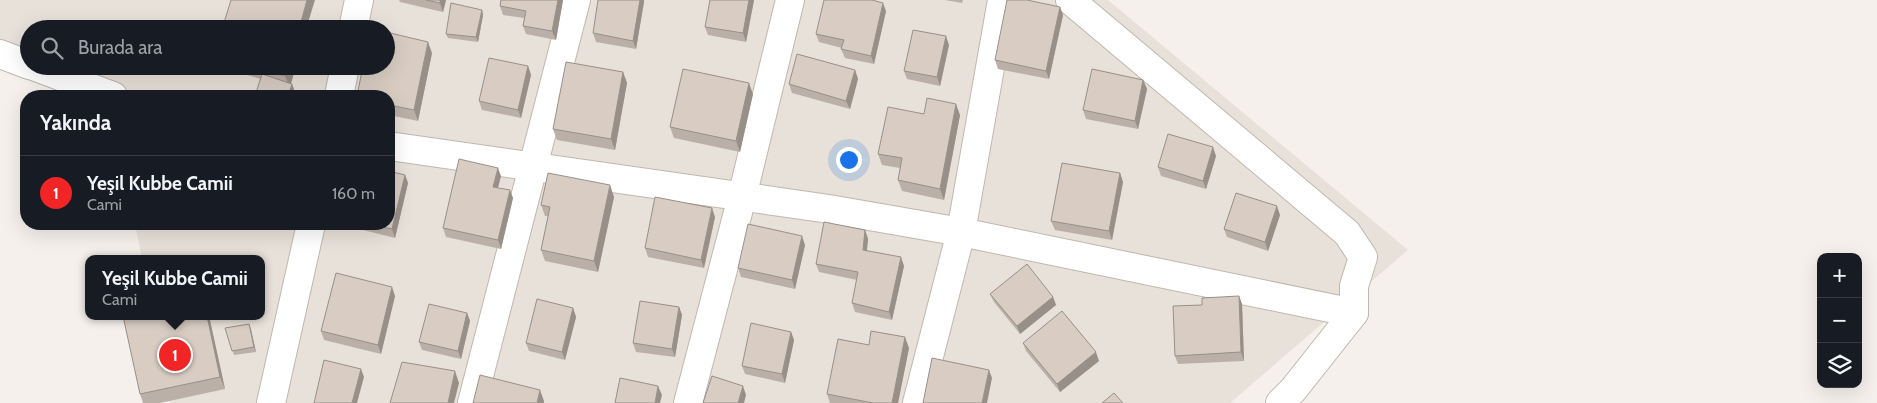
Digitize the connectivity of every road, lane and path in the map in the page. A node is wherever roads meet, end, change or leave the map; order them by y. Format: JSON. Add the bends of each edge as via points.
{"nodes":[{"id":1,"x":359,"y":0,"type":"edge"},
{"id":2,"x":576,"y":0,"type":"edge"},
{"id":3,"x":790,"y":0,"type":"edge"},
{"id":4,"x":1002,"y":0,"type":"edge"},
{"id":5,"x":1070,"y":0,"type":"edge"},
{"id":6,"x":355,"y":20,"type":"edge"},
{"id":7,"x":0,"y":54,"type":"edge"},
{"id":8,"x":20,"y":62,"type":"edge"},
{"id":9,"x":57,"y":75,"type":"edge"},
{"id":10,"x":343,"y":75,"type":"edge"},
{"id":11,"x":97,"y":90,"type":"edge"},
{"id":12,"x":340,"y":90,"type":"edge"},
{"id":13,"x":395,"y":147,"type":"edge"},
{"id":14,"x":533,"y":168,"type":"junction"},
{"id":15,"x":742,"y":197,"type":"junction"},
{"id":16,"x":310,"y":230,"type":"edge"},
{"id":17,"x":961,"y":232,"type":"junction"},
{"id":18,"x":1354,"y":313,"type":"junction"},
{"id":19,"x":271,"y":403,"type":"edge"},
{"id":20,"x":472,"y":403,"type":"edge"},
{"id":21,"x":688,"y":403,"type":"edge"},
{"id":22,"x":917,"y":403,"type":"edge"},
{"id":23,"x":1280,"y":403,"type":"edge"}],
"edges":[{"from":1,"to":6,"type":"street"},
{"from":2,"to":14,"type":"street"},
{"from":3,"to":15,"type":"street"},
{"from":4,"to":17,"type":"street"},
{"from":5,"to":18,"type":"street","via":[[1347,233],[1363,258],[1354,286]]},
{"from":7,"to":8,"type":"street"},
{"from":9,"to":11,"type":"street"},
{"from":10,"to":12,"type":"street"},
{"from":13,"to":14,"type":"street"},
{"from":14,"to":15,"type":"street"},
{"from":14,"to":20,"type":"street"},
{"from":15,"to":17,"type":"street"},
{"from":15,"to":21,"type":"street"},
{"from":16,"to":19,"type":"street"},
{"from":17,"to":18,"type":"street"},
{"from":17,"to":22,"type":"street"},
{"from":18,"to":23,"type":"street"}]}
